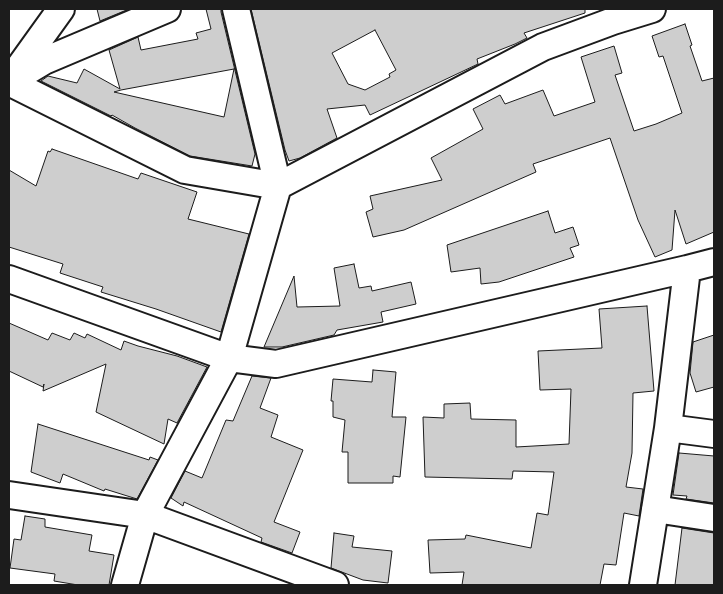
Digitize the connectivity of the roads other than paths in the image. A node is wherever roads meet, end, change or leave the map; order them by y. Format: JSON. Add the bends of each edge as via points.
{"nodes":[{"id":1,"x":61,"y":9,"type":"edge"},
{"id":2,"x":167,"y":9,"type":"edge"},
{"id":3,"x":236,"y":9,"type":"edge"},
{"id":4,"x":652,"y":9,"type":"edge"},
{"id":5,"x":9,"y":82,"type":"edge"},
{"id":6,"x":278,"y":186,"type":"junction"},
{"id":7,"x":714,"y":262,"type":"edge"},
{"id":8,"x":687,"y":269,"type":"junction"},
{"id":9,"x":9,"y":279,"type":"edge"},
{"id":10,"x":229,"y":358,"type":"junction"},
{"id":11,"x":668,"y":428,"type":"junction"},
{"id":12,"x":714,"y":434,"type":"edge"},
{"id":13,"x":9,"y":495,"type":"edge"},
{"id":14,"x":655,"y":508,"type":"junction"},
{"id":15,"x":145,"y":515,"type":"junction"},
{"id":16,"x":714,"y":518,"type":"edge"},
{"id":17,"x":125,"y":585,"type":"edge"},
{"id":18,"x":334,"y":585,"type":"edge"},
{"id":19,"x":643,"y":585,"type":"edge"}],
"edges":[{"from":1,"to":5,"type":"street"},
{"from":2,"to":5,"type":"street","via":[[44,60]]},
{"from":3,"to":6,"type":"street"},
{"from":4,"to":6,"type":"street","via":[[543,46]]},
{"from":5,"to":6,"type":"street","via":[[185,170]]},
{"from":6,"to":10,"type":"street"},
{"from":7,"to":8,"type":"street"},
{"from":8,"to":10,"type":"street","via":[[276,364]]},
{"from":8,"to":11,"type":"street"},
{"from":9,"to":10,"type":"street"},
{"from":10,"to":15,"type":"street"},
{"from":11,"to":12,"type":"street"},
{"from":11,"to":14,"type":"street"},
{"from":13,"to":15,"type":"street"},
{"from":14,"to":16,"type":"street"},
{"from":14,"to":19,"type":"street"},
{"from":15,"to":17,"type":"street"},
{"from":15,"to":18,"type":"street"}]}
